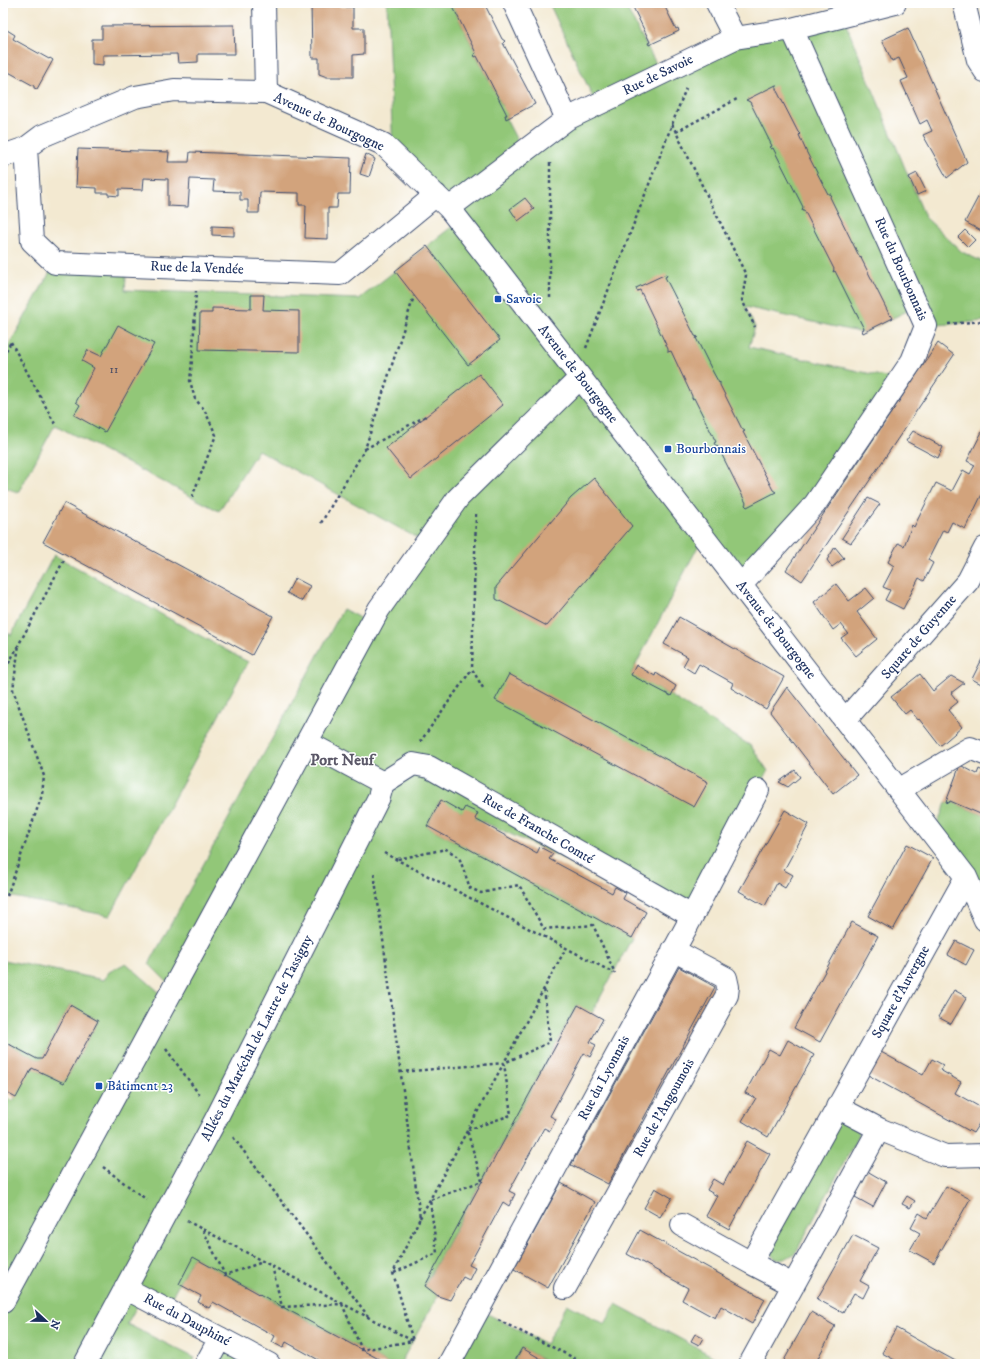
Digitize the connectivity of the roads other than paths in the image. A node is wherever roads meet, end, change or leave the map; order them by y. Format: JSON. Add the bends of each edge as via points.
{"nodes":[{"id":1,"x":264,"y":3,"type":"edge"},
{"id":2,"x":514,"y":3,"type":"edge"},
{"id":3,"x":717,"y":3,"type":"edge"},
{"id":4,"x":895,"y":3,"type":"edge"},
{"id":5,"x":964,"y":3,"type":"edge"},
{"id":6,"x":792,"y":28,"type":"junction"},
{"id":7,"x":734,"y":38,"type":"junction"},
{"id":8,"x":985,"y":71,"type":"edge"},
{"id":9,"x":266,"y":92,"type":"junction"},
{"id":10,"x":558,"y":125,"type":"junction"},
{"id":11,"x":26,"y":148,"type":"junction"},
{"id":12,"x":3,"y":156,"type":"edge"},
{"id":13,"x":443,"y":202,"type":"junction"},
{"id":14,"x":579,"y":376,"type":"junction"},
{"id":15,"x":985,"y":548,"type":"edge"},
{"id":16,"x":741,"y":585,"type":"junction"},
{"id":17,"x":845,"y":720,"type":"junction"},
{"id":18,"x":308,"y":743,"type":"junction"},
{"id":19,"x":985,"y":754,"type":"edge"},
{"id":20,"x":382,"y":783,"type":"junction"},
{"id":21,"x":900,"y":789,"type":"junction"},
{"id":22,"x":758,"y":790,"type":"dead end"},
{"id":23,"x":966,"y":877,"type":"junction"},
{"id":24,"x":692,"y":916,"type":"junction"},
{"id":25,"x":985,"y":920,"type":"edge"},
{"id":26,"x":673,"y":950,"type":"junction"},
{"id":27,"x":837,"y":1108,"type":"junction"},
{"id":28,"x":879,"y":1129,"type":"junction"},
{"id":29,"x":985,"y":1155,"type":"edge"},
{"id":30,"x":682,"y":1225,"type":"dead end"},
{"id":31,"x":751,"y":1263,"type":"junction"},
{"id":32,"x":793,"y":1285,"type":"junction"},
{"id":33,"x":125,"y":1288,"type":"junction"},
{"id":34,"x":565,"y":1288,"type":"dead end"},
{"id":35,"x":3,"y":1302,"type":"edge"},
{"id":36,"x":220,"y":1338,"type":"junction"},
{"id":37,"x":85,"y":1364,"type":"edge"},
{"id":38,"x":206,"y":1364,"type":"edge"},
{"id":39,"x":269,"y":1364,"type":"edge"},
{"id":40,"x":449,"y":1364,"type":"edge"},
{"id":41,"x":750,"y":1364,"type":"edge"}],
"edges":[{"from":1,"to":9,"type":"street"},
{"from":2,"to":10,"type":"street"},
{"from":3,"to":7,"type":"street"},
{"from":4,"to":6,"type":"street","name":"Rue de Savoie"},
{"from":5,"to":8,"type":"street","via":[[978,60]]},
{"from":6,"to":7,"type":"street","name":"Rue de Savoie"},
{"from":6,"to":16,"type":"street","name":"Rue du Bourbonnais","via":[[926,326],[912,361],[815,504]]},
{"from":7,"to":10,"type":"street","name":"Rue de Savoie"},
{"from":9,"to":11,"type":"street","name":"Avenue de Bourgogne","via":[[174,90],[135,97],[42,136]]},
{"from":9,"to":13,"type":"street","name":"Avenue de Bourgogne","via":[[383,144]]},
{"from":10,"to":13,"type":"street","name":"Rue de Savoie"},
{"from":11,"to":12,"type":"street","name":"Avenue de Bourgogne"},
{"from":11,"to":13,"type":"street","name":"Rue de la Vendée","via":[[32,241],[55,263],[340,274]]},
{"from":13,"to":14,"type":"street","name":"Avenue de Bourgogne"},
{"from":14,"to":16,"type":"street","name":"Avenue de Bourgogne"},
{"from":14,"to":18,"type":"street","via":[[458,498],[379,609]]},
{"from":15,"to":17,"type":"street","name":"Square de Guyenne","via":[[968,581]]},
{"from":16,"to":17,"type":"street","name":"Avenue de Bourgogne"},
{"from":17,"to":21,"type":"street","name":"Avenue de Bourgogne"},
{"from":18,"to":20,"type":"street"},
{"from":18,"to":35,"type":"street"},
{"from":19,"to":21,"type":"street","via":[[970,748]]},
{"from":20,"to":24,"type":"street","name":"Rue de Franche Comté","via":[[413,764],[428,767]]},
{"from":20,"to":33,"type":"street","name":"Allées du Maréchal de Lattre de Tassigny","via":[[379,797],[216,1119]]},
{"from":21,"to":23,"type":"street","name":"Avenue de Bourgogne"},
{"from":22,"to":24,"type":"street","name":"Rue du Lyonnais"},
{"from":23,"to":25,"type":"street","name":"Avenue de Bourgogne"},
{"from":23,"to":27,"type":"street","name":"Square d'Auvergne"},
{"from":24,"to":26,"type":"street","name":"Rue du Lyonnais"},
{"from":26,"to":34,"type":"street","name":"Rue de l'Angoumois","via":[[726,978],[727,995]]},
{"from":26,"to":40,"type":"street","name":"Rue du Lyonnais"},
{"from":27,"to":28,"type":"street"},
{"from":27,"to":31,"type":"street","name":"Square d'Auvergne"},
{"from":28,"to":29,"type":"street","via":[[945,1156]]},
{"from":28,"to":32,"type":"street"},
{"from":30,"to":31,"type":"street"},
{"from":31,"to":32,"type":"street"},
{"from":32,"to":41,"type":"street"},
{"from":33,"to":36,"type":"street","name":"Rue du Dauphiné"},
{"from":33,"to":37,"type":"street","name":"Allées du Maréchal de Lattre de Tassigny"},
{"from":36,"to":38,"type":"street"},
{"from":36,"to":39,"type":"street","name":"Rue du Dauphiné"}]}
